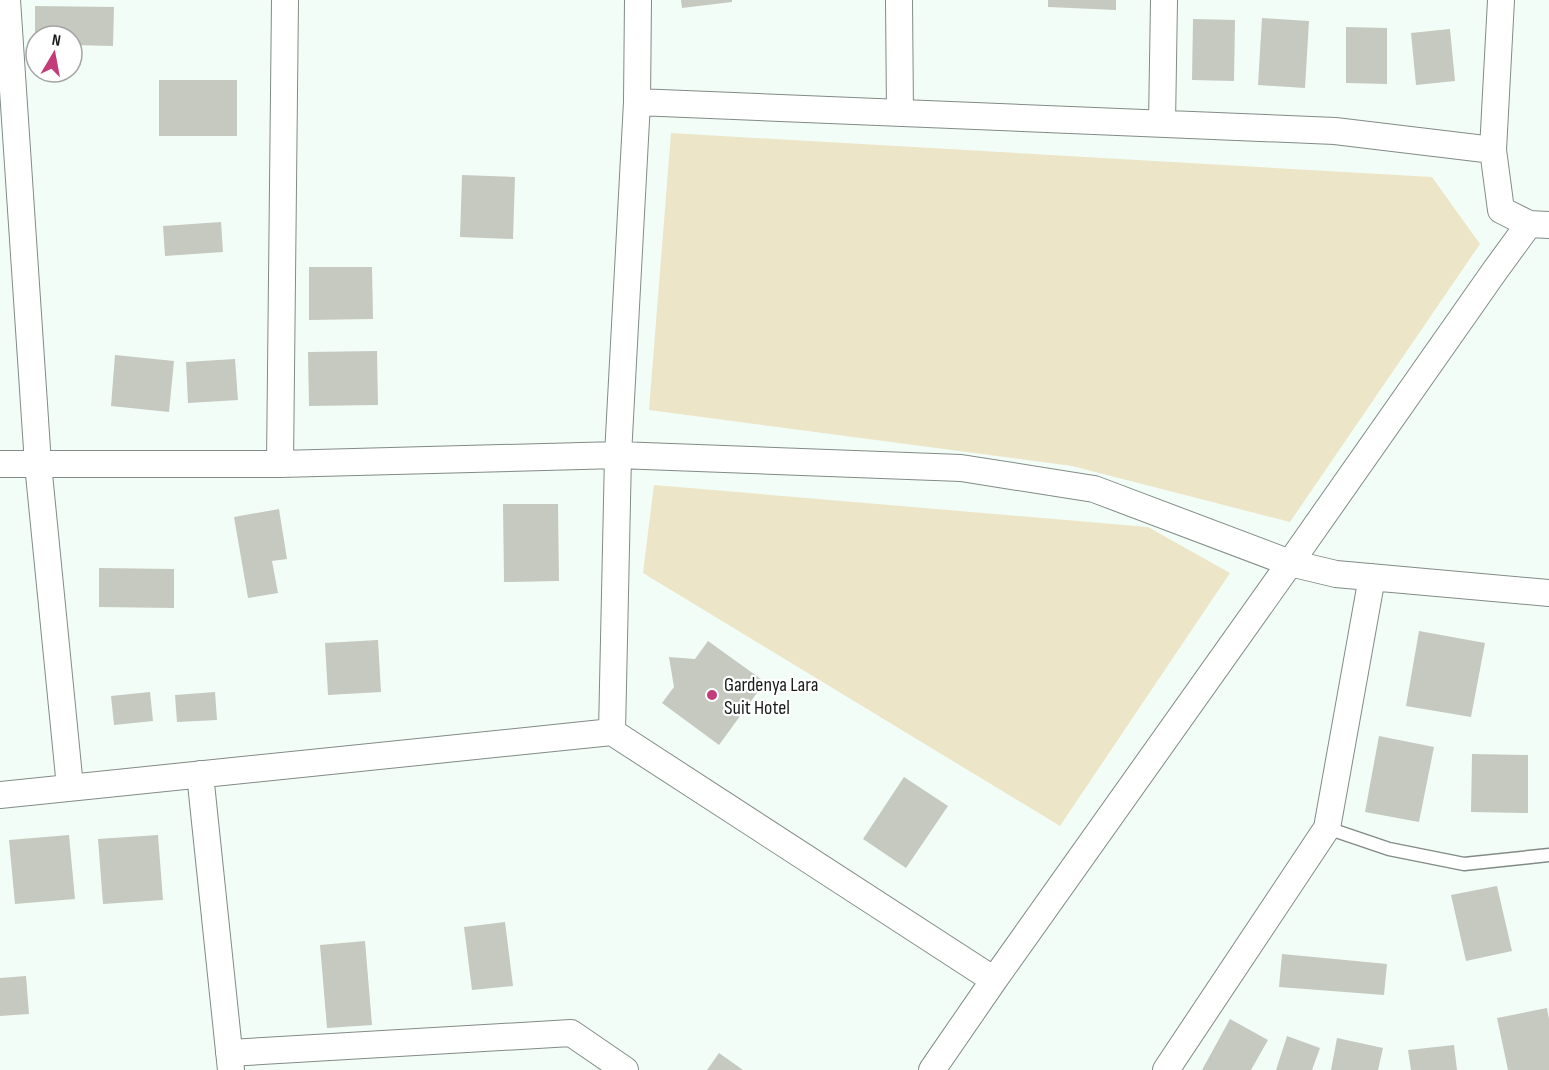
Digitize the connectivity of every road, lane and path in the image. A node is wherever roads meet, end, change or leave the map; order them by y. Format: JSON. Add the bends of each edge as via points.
{"nodes":[{"id":1,"x":7,"y":0,"type":"edge"},
{"id":2,"x":285,"y":0,"type":"edge"},
{"id":3,"x":638,"y":0,"type":"edge"},
{"id":4,"x":899,"y":0,"type":"edge"},
{"id":5,"x":1164,"y":0,"type":"edge"},
{"id":6,"x":1501,"y":0,"type":"edge"},
{"id":7,"x":637,"y":102,"type":"junction"},
{"id":8,"x":900,"y":113,"type":"junction"},
{"id":9,"x":1162,"y":124,"type":"junction"},
{"id":10,"x":1493,"y":150,"type":"junction"},
{"id":11,"x":1539,"y":225,"type":"edge"},
{"id":12,"x":618,"y":455,"type":"junction"},
{"id":13,"x":0,"y":464,"type":"edge"},
{"id":14,"x":38,"y":464,"type":"junction"},
{"id":15,"x":280,"y":464,"type":"junction"},
{"id":16,"x":1290,"y":563,"type":"junction"},
{"id":17,"x":1372,"y":577,"type":"junction"},
{"id":18,"x":1549,"y":593,"type":"edge"},
{"id":19,"x":612,"y":732,"type":"junction"},
{"id":20,"x":200,"y":774,"type":"junction"},
{"id":21,"x":70,"y":787,"type":"junction"},
{"id":22,"x":0,"y":795,"type":"edge"},
{"id":23,"x":1327,"y":828,"type":"junction"},
{"id":24,"x":1549,"y":855,"type":"edge"},
{"id":25,"x":993,"y":980,"type":"junction"},
{"id":26,"x":230,"y":1062,"type":"edge"},
{"id":27,"x":625,"y":1070,"type":"edge"},
{"id":28,"x":932,"y":1070,"type":"edge"},
{"id":29,"x":1166,"y":1070,"type":"edge"}],
"edges":[{"from":1,"to":14,"type":"street"},
{"from":2,"to":15,"type":"street"},
{"from":3,"to":7,"type":"street"},
{"from":4,"to":8,"type":"street"},
{"from":5,"to":9,"type":"street"},
{"from":6,"to":10,"type":"street"},
{"from":7,"to":8,"type":"street"},
{"from":7,"to":12,"type":"street"},
{"from":8,"to":9,"type":"street"},
{"from":9,"to":10,"type":"street","via":[[1335,131]]},
{"from":10,"to":11,"type":"street","via":[[1501,210]]},
{"from":11,"to":16,"type":"street","via":[[1487,281]]},
{"from":12,"to":15,"type":"street"},
{"from":12,"to":16,"type":"street","via":[[962,468],[1094,489]]},
{"from":12,"to":19,"type":"street"},
{"from":13,"to":14,"type":"street"},
{"from":14,"to":15,"type":"street"},
{"from":14,"to":21,"type":"street"},
{"from":16,"to":17,"type":"street","via":[[1336,574]]},
{"from":16,"to":25,"type":"street"},
{"from":17,"to":18,"type":"street"},
{"from":17,"to":23,"type":"street"},
{"from":19,"to":20,"type":"street"},
{"from":19,"to":25,"type":"street"},
{"from":20,"to":21,"type":"street"},
{"from":20,"to":26,"type":"street"},
{"from":21,"to":22,"type":"street"},
{"from":23,"to":24,"type":"lane","via":[[1389,849],[1464,864]]},
{"from":23,"to":29,"type":"street"},
{"from":25,"to":28,"type":"street"},
{"from":26,"to":27,"type":"street","via":[[571,1033]]}]}
